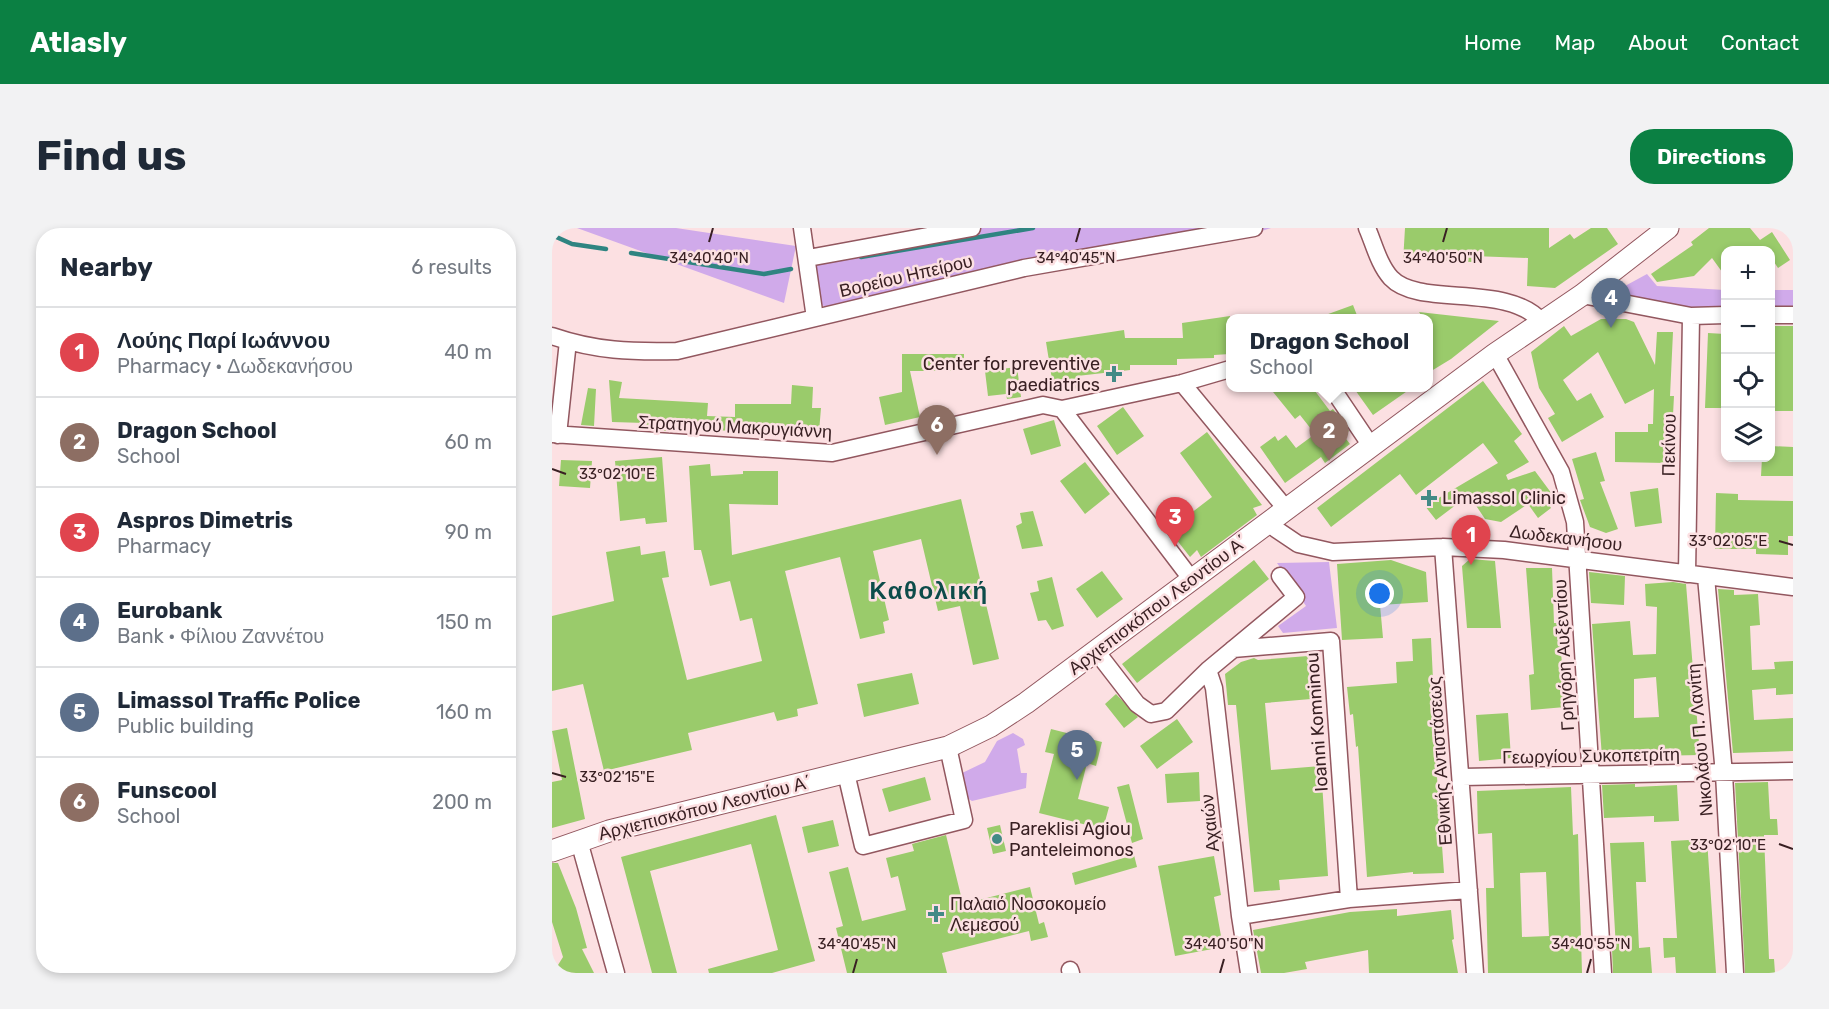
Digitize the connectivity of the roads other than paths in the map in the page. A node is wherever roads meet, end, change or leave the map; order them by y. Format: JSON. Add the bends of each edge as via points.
{"nodes":[{"id":1,"x":802,"y":228,"type":"edge"},
{"id":2,"x":972,"y":228,"type":"edge"},
{"id":3,"x":1254,"y":228,"type":"edge"},
{"id":4,"x":1367,"y":228,"type":"edge"},
{"id":5,"x":1668,"y":228,"type":"edge"},
{"id":6,"x":808,"y":258,"type":"junction"},
{"id":7,"x":1582,"y":295,"type":"junction"},
{"id":8,"x":1721,"y":315,"type":"edge"},
{"id":9,"x":1775,"y":315,"type":"edge"},
{"id":10,"x":1793,"y":315,"type":"edge"},
{"id":11,"x":1691,"y":316,"type":"junction"},
{"id":12,"x":815,"y":318,"type":"junction"},
{"id":13,"x":1542,"y":322,"type":"junction"},
{"id":14,"x":552,"y":336,"type":"edge"},
{"id":15,"x":568,"y":341,"type":"junction"},
{"id":16,"x":1495,"y":354,"type":"junction"},
{"id":17,"x":1226,"y":370,"type":"edge"},
{"id":18,"x":1182,"y":383,"type":"junction"},
{"id":19,"x":1335,"y":392,"type":"edge"},
{"id":20,"x":1062,"y":409,"type":"junction"},
{"id":21,"x":555,"y":434,"type":"edge"},
{"id":22,"x":1371,"y":446,"type":"junction"},
{"id":23,"x":1287,"y":510,"type":"junction"},
{"id":24,"x":1268,"y":523,"type":"junction"},
{"id":25,"x":1443,"y":547,"type":"junction"},
{"id":26,"x":1579,"y":558,"type":"junction"},
{"id":27,"x":1687,"y":574,"type":"junction"},
{"id":28,"x":1280,"y":576,"type":"dead end"},
{"id":29,"x":1706,"y":577,"type":"junction"},
{"id":30,"x":1192,"y":580,"type":"junction"},
{"id":31,"x":1793,"y":587,"type":"edge"},
{"id":32,"x":1233,"y":649,"type":"junction"},
{"id":33,"x":1096,"y":651,"type":"junction"},
{"id":34,"x":1208,"y":670,"type":"junction"},
{"id":35,"x":948,"y":747,"type":"junction"},
{"id":36,"x":1793,"y":771,"type":"edge"},
{"id":37,"x":846,"y":773,"type":"junction"},
{"id":38,"x":1724,"y":774,"type":"junction"},
{"id":39,"x":1589,"y":775,"type":"junction"},
{"id":40,"x":1462,"y":777,"type":"junction"},
{"id":41,"x":579,"y":841,"type":"junction"},
{"id":42,"x":552,"y":851,"type":"edge"},
{"id":43,"x":1469,"y":890,"type":"junction"},
{"id":44,"x":1349,"y":899,"type":"junction"},
{"id":45,"x":1240,"y":916,"type":"junction"},
{"id":46,"x":616,"y":973,"type":"edge"},
{"id":47,"x":1249,"y":973,"type":"edge"},
{"id":48,"x":1475,"y":973,"type":"edge"},
{"id":49,"x":1603,"y":973,"type":"edge"},
{"id":50,"x":1735,"y":973,"type":"edge"}],
"edges":[{"from":1,"to":6,"type":"street"},
{"from":2,"to":6,"type":"street"},
{"from":3,"to":12,"type":"street","name":"Βορείου Ηπείρου","via":[[1024,268]]},
{"from":4,"to":13,"type":"street","via":[[1392,279],[1409,289],[1511,303],[1534,313]]},
{"from":5,"to":7,"type":"main road","name":"Αρχιεπισκόπου Λεοντίου Α΄"},
{"from":6,"to":12,"type":"street"},
{"from":7,"to":11,"type":"street"},
{"from":7,"to":13,"type":"main road","name":"Αρχιεπισκόπου Λεοντίου Α΄"},
{"from":8,"to":11,"type":"street"},
{"from":9,"to":10,"type":"street"},
{"from":11,"to":27,"type":"street","name":"Πεκίνου"},
{"from":12,"to":15,"type":"street","name":"Βορείου Ηπείρου","via":[[677,351],[618,351]]},
{"from":13,"to":16,"type":"main road","name":"Αρχιεπισκόπου Λεοντίου Α΄"},
{"from":14,"to":15,"type":"street","name":"Βορείου Ηπείρου"},
{"from":15,"to":21,"type":"street"},
{"from":16,"to":22,"type":"main road","name":"Αρχιεπισκόπου Λεοντίου Α΄"},
{"from":16,"to":26,"type":"street","name":"Γρηγόρη Αυξεντίου","via":[[1561,472],[1575,522]]},
{"from":17,"to":18,"type":"street","name":"Στρατηγού Μακρυγιάννη"},
{"from":18,"to":20,"type":"street","name":"Στρατηγού Μακρυγιάννη"},
{"from":18,"to":23,"type":"street"},
{"from":19,"to":22,"type":"street"},
{"from":20,"to":21,"type":"street","name":"Στρατηγού Μακρυγιάννη","via":[[1043,405],[832,453]]},
{"from":20,"to":30,"type":"street"},
{"from":22,"to":23,"type":"main road","name":"Αρχιεπισκόπου Λεοντίου Α΄"},
{"from":23,"to":24,"type":"main road","name":"Αρχιεπισκόπου Λεοντίου Α΄"},
{"from":24,"to":25,"type":"street","name":"Δωδεκανήσου","via":[[1298,544],[1333,552]]},
{"from":24,"to":30,"type":"main road","name":"Αρχιεπισκόπου Λεοντίου Α΄"},
{"from":25,"to":26,"type":"street","name":"Δωδεκανήσου"},
{"from":25,"to":40,"type":"street","name":"Εθνικής Αντιστάσεως"},
{"from":26,"to":27,"type":"street","name":"Δωδεκανήσου"},
{"from":26,"to":39,"type":"street","name":"Γρηγόρη Αυξεντίου"},
{"from":27,"to":29,"type":"street","name":"Δωδεκανήσου"},
{"from":28,"to":32,"type":"street","via":[[1296,597]]},
{"from":29,"to":31,"type":"street","name":"Δωδεκανήσου"},
{"from":29,"to":38,"type":"street","name":"Νικολάου Π. Λανίτη"},
{"from":30,"to":33,"type":"main road","name":"Αρχιεπισκόπου Λεοντίου Α΄"},
{"from":32,"to":34,"type":"street"},
{"from":32,"to":44,"type":"street","name":"Ioanni Komninou","via":[[1331,641]]},
{"from":33,"to":34,"type":"street","via":[[1137,704],[1151,714],[1166,711]]},
{"from":33,"to":35,"type":"main road","name":"Αρχιεπισκόπου Λεοντίου Α΄","via":[[991,726]]},
{"from":34,"to":45,"type":"street","name":"Αχαιών","via":[[1214,688]]},
{"from":35,"to":37,"type":"main road","name":"Αρχιεπισκόπου Λεοντίου Α΄"},
{"from":35,"to":37,"type":"street","via":[[964,820],[936,828],[863,846]]},
{"from":36,"to":38,"type":"street","name":"Γεωργίου Συκοπετρίτη"},
{"from":37,"to":41,"type":"main road","name":"Αρχιεπισκόπου Λεοντίου Α΄"},
{"from":38,"to":39,"type":"street","name":"Γεωργίου Συκοπετρίτη"},
{"from":38,"to":50,"type":"street","name":"Νικολάου Π. Λανίτη"},
{"from":39,"to":40,"type":"street","name":"Γεωργίου Συκοπετρίτη"},
{"from":39,"to":49,"type":"street","name":"Γρηγόρη Αυξεντίου"},
{"from":40,"to":43,"type":"street","name":"Εθνικής Αντιστάσεως"},
{"from":41,"to":42,"type":"main road","name":"Αρχιεπισκόπου Λεοντίου Α΄"},
{"from":41,"to":46,"type":"street"},
{"from":43,"to":44,"type":"street"},
{"from":43,"to":48,"type":"street","name":"Εθνικής Αντιστάσεως"},
{"from":44,"to":45,"type":"street"},
{"from":45,"to":47,"type":"street","name":"Αχαιών"}]}
